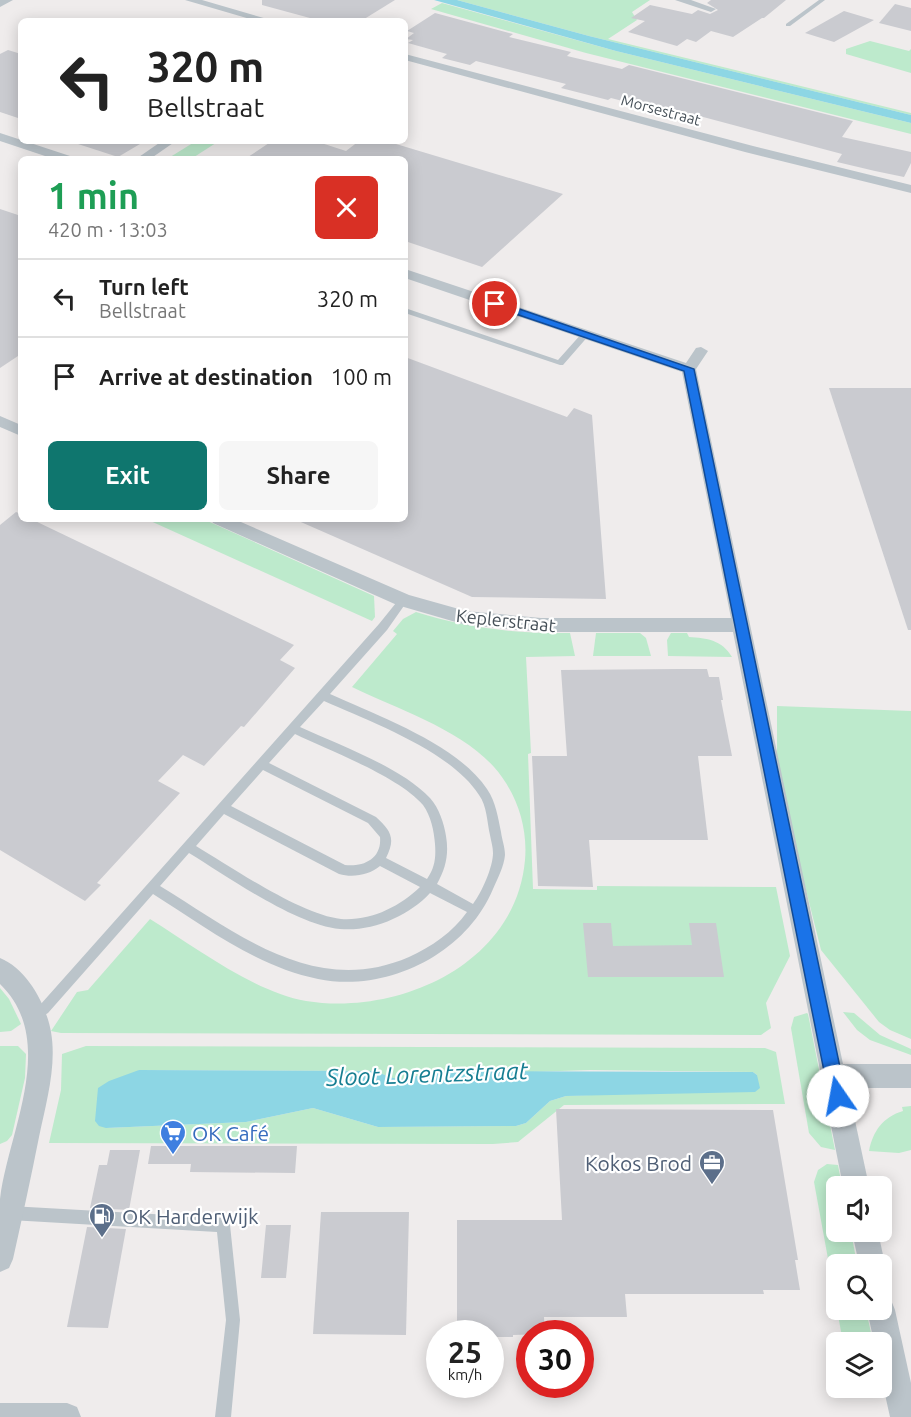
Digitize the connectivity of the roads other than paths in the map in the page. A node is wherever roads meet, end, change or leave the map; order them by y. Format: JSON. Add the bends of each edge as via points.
{"nodes":[{"id":1,"x":8,"y":0,"type":"edge"},
{"id":2,"x":190,"y":0,"type":"edge"},
{"id":3,"x":680,"y":0,"type":"edge"},
{"id":4,"x":822,"y":0,"type":"edge"},
{"id":5,"x":0,"y":4,"type":"edge"},
{"id":6,"x":711,"y":9,"type":"dead end"},
{"id":7,"x":258,"y":18,"type":"edge"},
{"id":8,"x":788,"y":25,"type":"dead end"},
{"id":9,"x":408,"y":58,"type":"edge"},
{"id":10,"x":0,"y":137,"type":"edge"},
{"id":11,"x":18,"y":143,"type":"edge"},
{"id":12,"x":21,"y":144,"type":"edge"},
{"id":13,"x":165,"y":144,"type":"edge"},
{"id":14,"x":57,"y":156,"type":"edge"},
{"id":15,"x":147,"y":156,"type":"edge"},
{"id":16,"x":911,"y":189,"type":"edge"},
{"id":17,"x":408,"y":274,"type":"edge"},
{"id":18,"x":408,"y":311,"type":"edge"},
{"id":19,"x":586,"y":334,"type":"junction"},
{"id":20,"x":701,"y":351,"type":"dead end"},
{"id":21,"x":689,"y":369,"type":"junction"},
{"id":22,"x":0,"y":421,"type":"edge"},
{"id":23,"x":18,"y":430,"type":"edge"},
{"id":24,"x":226,"y":522,"type":"edge"},
{"id":25,"x":403,"y":600,"type":"junction"},
{"id":26,"x":741,"y":625,"type":"junction"},
{"id":27,"x":322,"y":695,"type":"junction"},
{"id":28,"x":292,"y":728,"type":"junction"},
{"id":29,"x":260,"y":764,"type":"junction"},
{"id":30,"x":222,"y":807,"type":"junction"},
{"id":31,"x":187,"y":846,"type":"junction"},
{"id":32,"x":380,"y":860,"type":"junction"},
{"id":33,"x":430,"y":886,"type":"junction"},
{"id":34,"x":151,"y":887,"type":"junction"},
{"id":35,"x":476,"y":911,"type":"junction"},
{"id":36,"x":0,"y":969,"type":"edge"},
{"id":37,"x":33,"y":1016,"type":"junction"},
{"id":38,"x":833,"y":1076,"type":"junction"},
{"id":39,"x":911,"y":1076,"type":"edge"},
{"id":40,"x":854,"y":1176,"type":"edge"},
{"id":41,"x":10,"y":1213,"type":"junction"},
{"id":42,"x":0,"y":1259,"type":"edge"},
{"id":43,"x":884,"y":1320,"type":"edge"},
{"id":44,"x":0,"y":1417,"type":"edge"},
{"id":45,"x":67,"y":1417,"type":"edge"},
{"id":46,"x":223,"y":1417,"type":"edge"},
{"id":47,"x":903,"y":1417,"type":"edge"}],
"edges":[{"from":1,"to":5,"type":"street"},
{"from":2,"to":7,"type":"street"},
{"from":3,"to":6,"type":"street"},
{"from":4,"to":8,"type":"lane"},
{"from":9,"to":16,"type":"street","name":"Morsestraat"},
{"from":10,"to":11,"type":"street"},
{"from":12,"to":14,"type":"street"},
{"from":13,"to":15,"type":"street"},
{"from":17,"to":19,"type":"street"},
{"from":18,"to":19,"type":"lane","via":[[560,363]]},
{"from":19,"to":21,"type":"street"},
{"from":20,"to":21,"type":"street"},
{"from":21,"to":26,"type":"street"},
{"from":22,"to":23,"type":"street"},
{"from":24,"to":25,"type":"street","name":"Keplerstraat"},
{"from":25,"to":26,"type":"street","name":"Keplerstraat","via":[[466,618],[515,624]]},
{"from":25,"to":27,"type":"lane"},
{"from":26,"to":38,"type":"street"},
{"from":27,"to":28,"type":"lane"},
{"from":27,"to":35,"type":"lane","via":[[441,753],[483,792],[499,855],[487,895]]},
{"from":28,"to":29,"type":"lane"},
{"from":28,"to":33,"type":"lane","via":[[402,783],[426,801],[441,831],[441,862]]},
{"from":29,"to":30,"type":"lane"},
{"from":29,"to":32,"type":"lane","via":[[372,820],[385,834],[387,845]]},
{"from":30,"to":31,"type":"lane"},
{"from":30,"to":32,"type":"lane","via":[[343,870],[358,872]]},
{"from":31,"to":33,"type":"lane","via":[[306,914],[340,924],[381,919],[410,904]]},
{"from":31,"to":34,"type":"lane"},
{"from":32,"to":33,"type":"lane"},
{"from":33,"to":35,"type":"lane"},
{"from":34,"to":35,"type":"lane","via":[[280,963],[319,974],[353,977],[401,966],[434,952]]},
{"from":34,"to":37,"type":"lane","via":[[44,1009]]},
{"from":36,"to":37,"type":"street","via":[[18,986]]},
{"from":37,"to":41,"type":"street","via":[[39,1032],[39,1079]]},
{"from":38,"to":39,"type":"street"},
{"from":38,"to":40,"type":"street"},
{"from":41,"to":42,"type":"street"},
{"from":41,"to":46,"type":"lane","via":[[223,1225],[233,1320]]},
{"from":43,"to":47,"type":"street"},
{"from":44,"to":45,"type":"street"}]}
